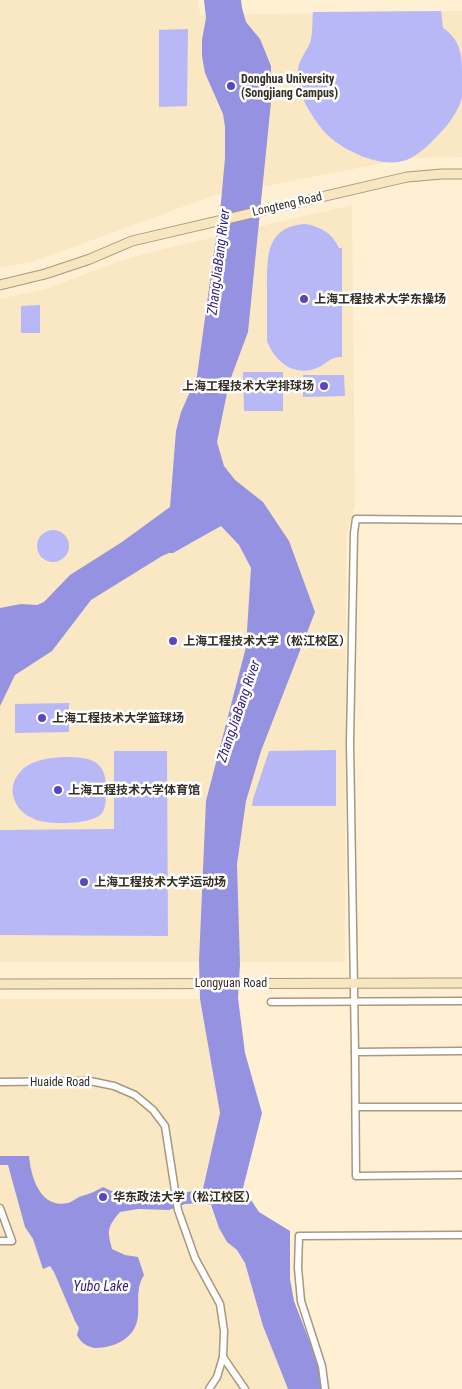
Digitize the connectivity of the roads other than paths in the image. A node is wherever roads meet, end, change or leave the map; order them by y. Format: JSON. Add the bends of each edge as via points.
{"nodes":[{"id":1,"x":462,"y":174,"type":"edge"},
{"id":2,"x":0,"y":285,"type":"edge"},
{"id":3,"x":462,"y":520,"type":"edge"},
{"id":4,"x":353,"y":983,"type":"junction"},
{"id":5,"x":462,"y":983,"type":"edge"},
{"id":6,"x":0,"y":984,"type":"edge"},
{"id":7,"x":462,"y":1001,"type":"edge"},
{"id":8,"x":271,"y":1002,"type":"dead end"},
{"id":9,"x":354,"y":1002,"type":"junction"},
{"id":10,"x":355,"y":1052,"type":"junction"},
{"id":11,"x":462,"y":1052,"type":"edge"},
{"id":12,"x":0,"y":1082,"type":"edge"},
{"id":13,"x":356,"y":1107,"type":"junction"},
{"id":14,"x":462,"y":1107,"type":"edge"},
{"id":15,"x":462,"y":1175,"type":"edge"},
{"id":16,"x":0,"y":1208,"type":"edge"},
{"id":17,"x":462,"y":1235,"type":"edge"},
{"id":18,"x":0,"y":1241,"type":"edge"},
{"id":19,"x":223,"y":1357,"type":"junction"},
{"id":20,"x":210,"y":1389,"type":"edge"},
{"id":21,"x":245,"y":1389,"type":"edge"},
{"id":22,"x":325,"y":1389,"type":"edge"}],
"edges":[{"from":1,"to":2,"type":"main road","name":"Longteng Road","via":[[407,176],[206,222],[132,241],[90,259]]},
{"from":3,"to":4,"type":"street","via":[[356,519],[350,742]]},
{"from":4,"to":5,"type":"main road","name":"Longyuan Road"},
{"from":4,"to":6,"type":"main road","name":"Longyuan Road"},
{"from":4,"to":9,"type":"street"},
{"from":7,"to":9,"type":"street"},
{"from":8,"to":9,"type":"street"},
{"from":9,"to":10,"type":"street"},
{"from":10,"to":11,"type":"street"},
{"from":10,"to":13,"type":"street"},
{"from":12,"to":19,"type":"street","name":"Huaide Road","via":[[90,1081],[114,1086],[135,1096],[165,1126],[178,1210],[195,1258],[220,1304]]},
{"from":13,"to":14,"type":"street"},
{"from":13,"to":15,"type":"street","via":[[356,1176]]},
{"from":16,"to":18,"type":"street","via":[[12,1241]]},
{"from":17,"to":22,"type":"street","via":[[299,1236],[301,1301],[322,1366]]},
{"from":19,"to":20,"type":"street","via":[[218,1378]]},
{"from":19,"to":21,"type":"street"}]}
